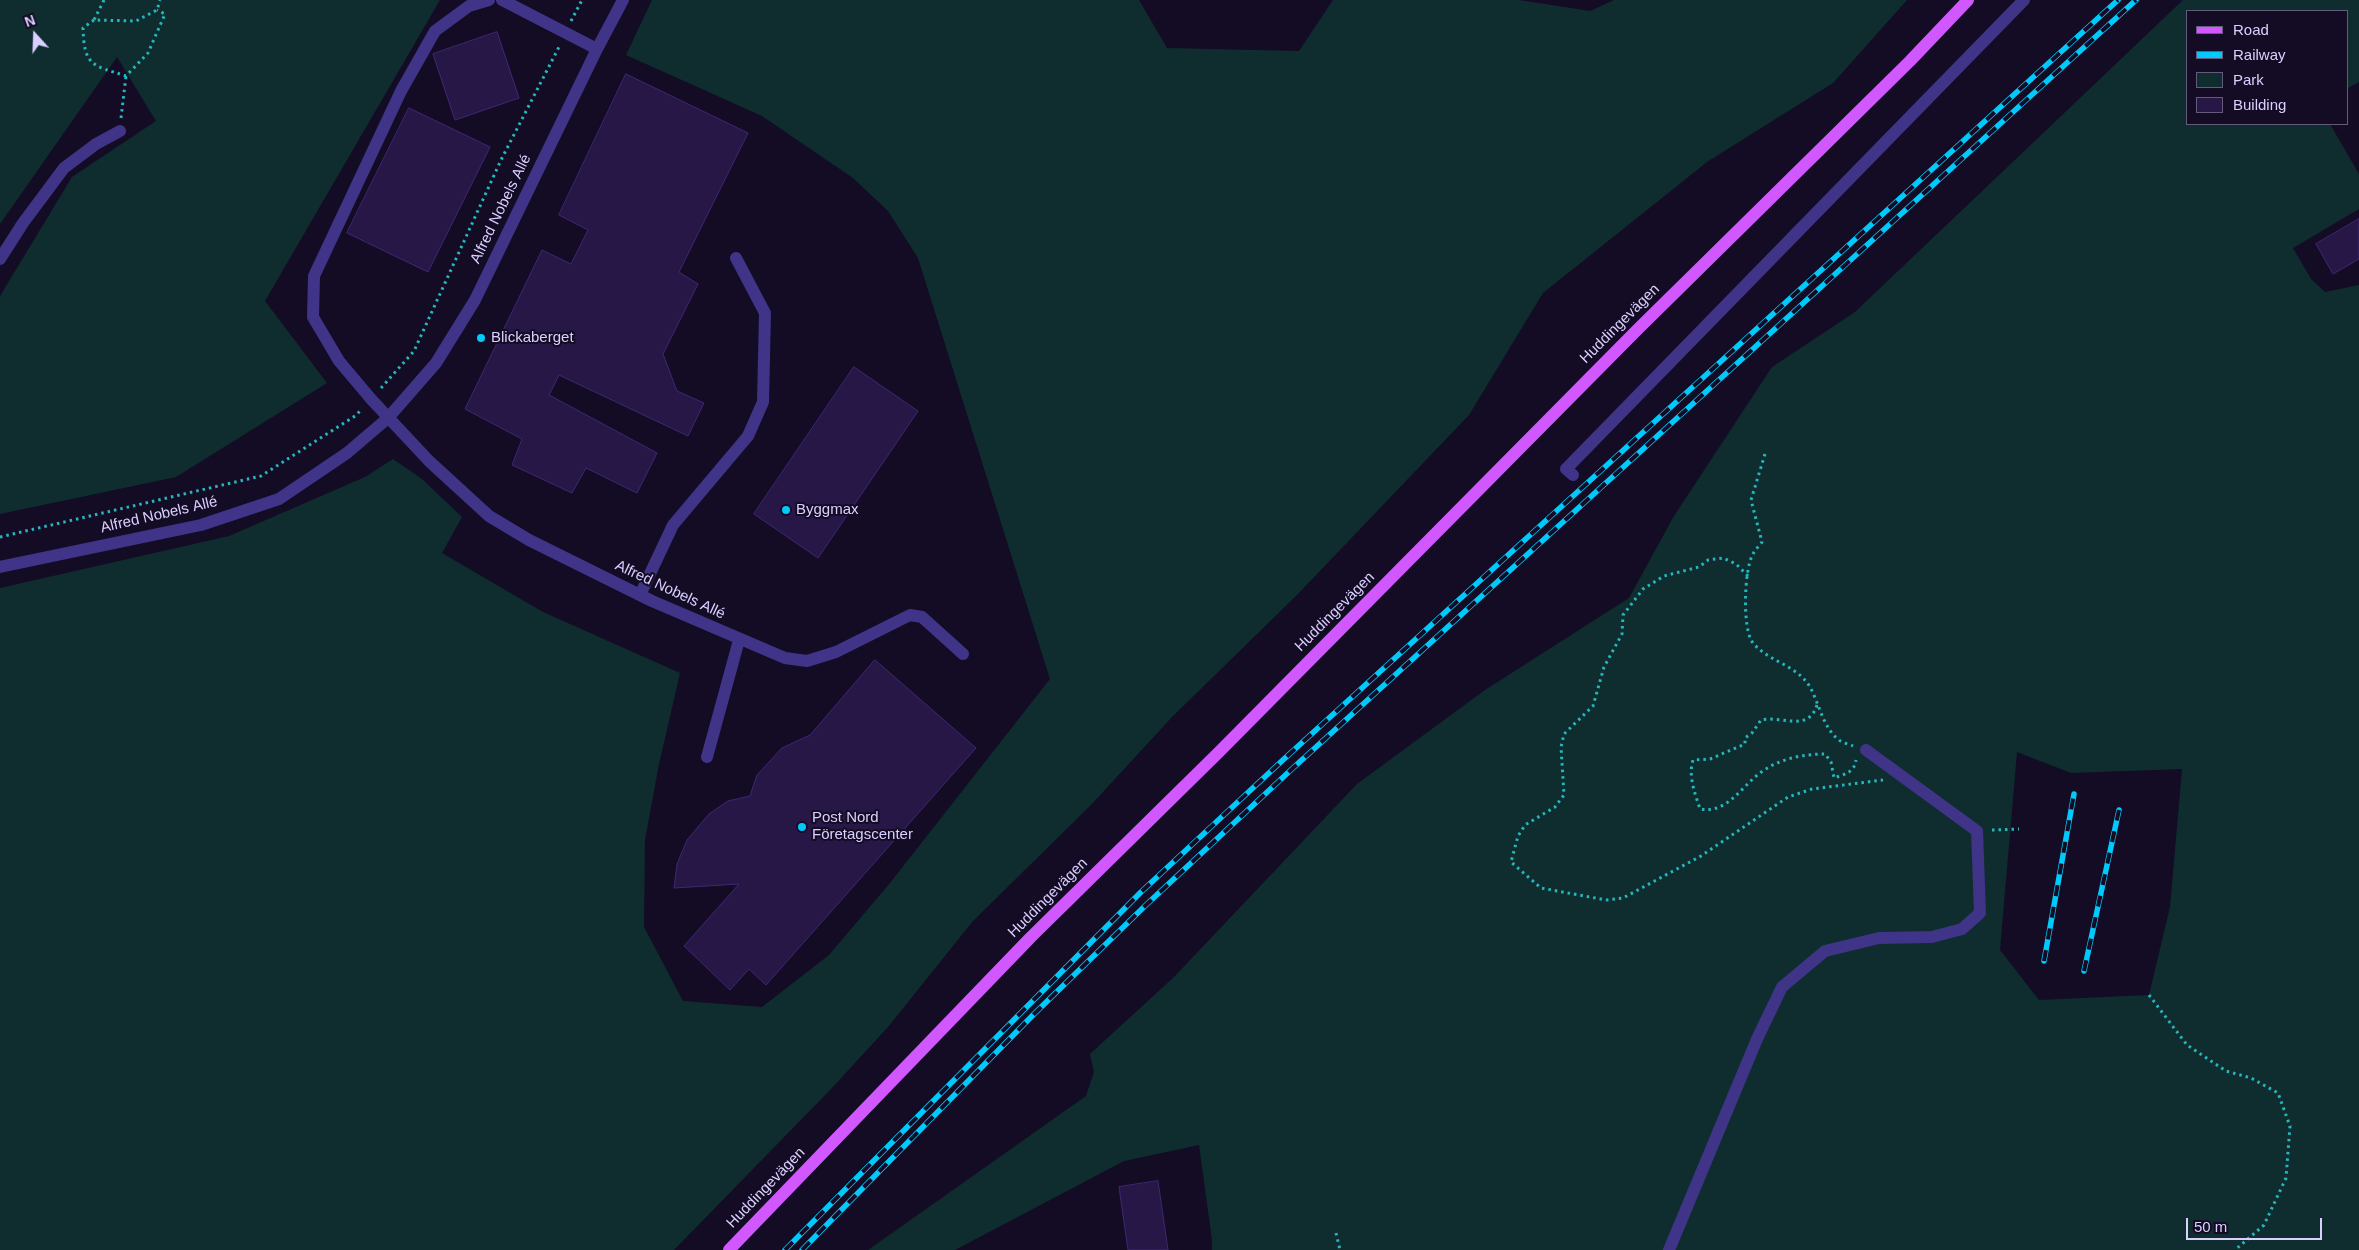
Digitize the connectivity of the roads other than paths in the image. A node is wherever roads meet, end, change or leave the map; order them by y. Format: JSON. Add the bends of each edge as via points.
{"nodes":[{"id":1,"x":489,"y":0,"type":"edge"},
{"id":2,"x":502,"y":0,"type":"edge"},
{"id":3,"x":623,"y":0,"type":"edge"},
{"id":4,"x":1968,"y":0,"type":"edge"},
{"id":5,"x":2024,"y":0,"type":"edge"},
{"id":6,"x":597,"y":49,"type":"junction"},
{"id":7,"x":120,"y":131,"type":"road end"},
{"id":8,"x":736,"y":258,"type":"dead end"},
{"id":9,"x":0,"y":259,"type":"edge"},
{"id":10,"x":388,"y":418,"type":"junction"},
{"id":11,"x":1573,"y":475,"type":"dead end"},
{"id":12,"x":0,"y":567,"type":"edge"},
{"id":13,"x":640,"y":595,"type":"junction"},
{"id":14,"x":739,"y":640,"type":"junction"},
{"id":15,"x":963,"y":654,"type":"dead end"},
{"id":16,"x":1862,"y":749,"type":"road end"},
{"id":17,"x":707,"y":757,"type":"dead end"},
{"id":18,"x":729,"y":1250,"type":"edge"},
{"id":19,"x":1669,"y":1250,"type":"edge"}],
"edges":[{"from":1,"to":10,"type":"street","via":[[469,6],[435,31],[401,91],[314,276],[313,317],[339,361]]},
{"from":2,"to":6,"type":"street"},
{"from":3,"to":6,"type":"street","name":"Alfred Nobels Allé"},
{"from":4,"to":18,"type":"main road","name":"Huddingevägen","via":[[1031,937]]},
{"from":5,"to":11,"type":"street","via":[[1566,469]]},
{"from":6,"to":10,"type":"street","name":"Alfred Nobels Allé","via":[[475,300],[436,364]]},
{"from":7,"to":9,"type":"street","via":[[64,168]]},
{"from":8,"to":13,"type":"street","via":[[765,313],[763,402],[748,436],[673,525]]},
{"from":10,"to":12,"type":"street","name":"Alfred Nobels Allé","via":[[348,454],[279,499],[201,525]]},
{"from":10,"to":13,"type":"street","name":"Alfred Nobels Allé","via":[[489,516]]},
{"from":13,"to":14,"type":"street","name":"Alfred Nobels Allé"},
{"from":14,"to":15,"type":"street","name":"Alfred Nobels Allé","via":[[785,658],[807,661],[836,652],[910,616],[922,617]]},
{"from":14,"to":17,"type":"street"},
{"from":16,"to":19,"type":"street","via":[[1983,830],[1980,913],[1962,929],[1932,937],[1879,938],[1825,951],[1782,987]]}]}
